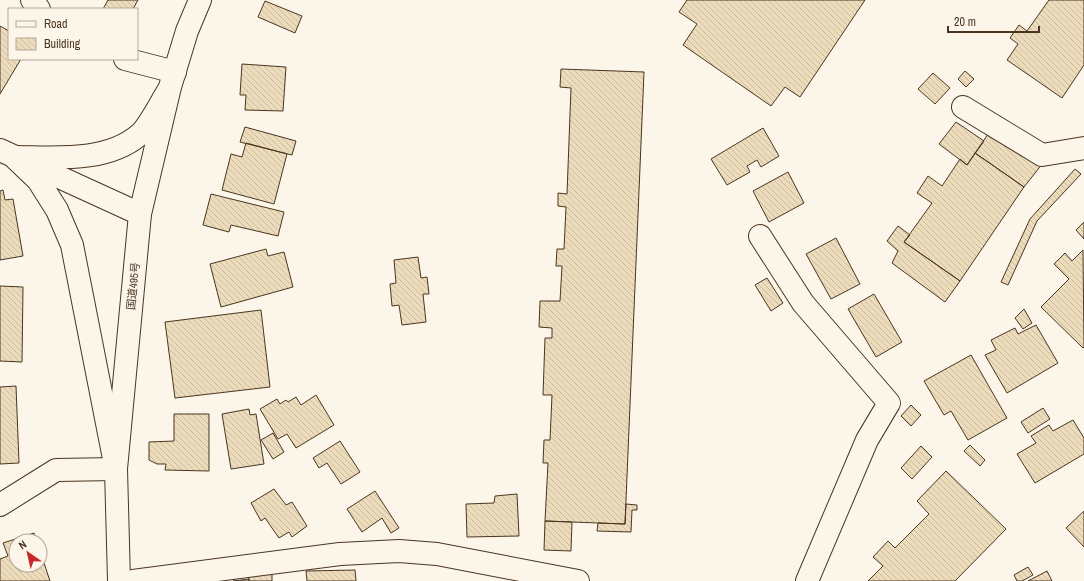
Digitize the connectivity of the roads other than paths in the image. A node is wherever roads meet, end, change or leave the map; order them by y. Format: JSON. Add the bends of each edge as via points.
{"nodes":[{"id":1,"x":32,"y":0,"type":"edge"},
{"id":2,"x":200,"y":0,"type":"edge"},
{"id":3,"x":38,"y":8,"type":"edge"},
{"id":4,"x":128,"y":60,"type":"edge"},
{"id":5,"x":173,"y":79,"type":"junction"},
{"id":6,"x":963,"y":107,"type":"dead end"},
{"id":7,"x":1084,"y":148,"type":"edge"},
{"id":8,"x":7,"y":154,"type":"edge"},
{"id":9,"x":140,"y":214,"type":"junction"},
{"id":10,"x":760,"y":236,"type":"dead end"},
{"id":11,"x":116,"y":469,"type":"junction"},
{"id":12,"x":0,"y":505,"type":"edge"},
{"id":13,"x":119,"y":581,"type":"edge"},
{"id":14,"x":133,"y":581,"type":"edge"},
{"id":15,"x":578,"y":581,"type":"edge"},
{"id":16,"x":807,"y":581,"type":"edge"}],
"edges":[{"from":1,"to":3,"type":"main road"},
{"from":2,"to":5,"type":"main road","name":"国道495号","via":[[187,30]]},
{"from":4,"to":5,"type":"main road"},
{"from":5,"to":8,"type":"main road","via":[[140,135],[110,151],[86,157]]},
{"from":5,"to":9,"type":"main road","name":"国道495号"},
{"from":6,"to":7,"type":"main road","via":[[1042,155]]},
{"from":8,"to":9,"type":"main road"},
{"from":8,"to":11,"type":"main road","via":[[38,180],[57,210],[72,245]]},
{"from":9,"to":11,"type":"main road","name":"国道495号"},
{"from":10,"to":16,"type":"main road","via":[[803,304],[889,403],[867,440]]},
{"from":11,"to":12,"type":"main road","via":[[56,470]]},
{"from":11,"to":13,"type":"main road","name":"国道495号"},
{"from":14,"to":15,"type":"main road","via":[[340,554],[399,551],[437,554]]}]}
